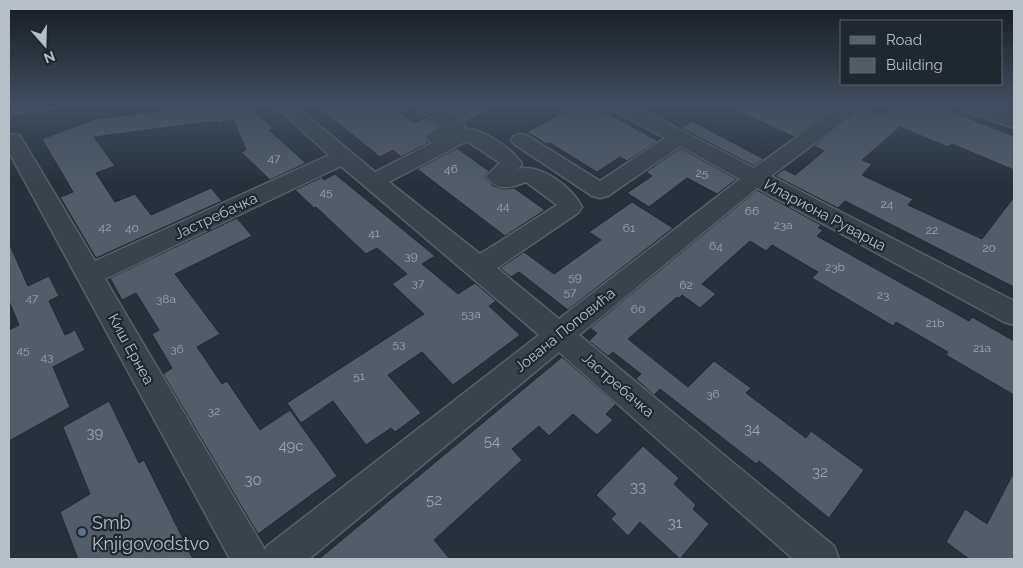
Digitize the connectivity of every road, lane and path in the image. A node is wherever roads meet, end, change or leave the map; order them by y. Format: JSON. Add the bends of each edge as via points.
{"nodes":[{"id":1,"x":314,"y":132,"type":"edge"},
{"id":2,"x":448,"y":132,"type":"edge"},
{"id":3,"x":668,"y":132,"type":"edge"},
{"id":4,"x":817,"y":132,"type":"edge"},
{"id":5,"x":680,"y":138,"type":"junction"},
{"id":6,"x":521,"y":140,"type":"dead end"},
{"id":7,"x":16,"y":157,"type":"edge"},
{"id":8,"x":343,"y":157,"type":"junction"},
{"id":9,"x":369,"y":177,"type":"junction"},
{"id":10,"x":755,"y":178,"type":"junction"},
{"id":11,"x":479,"y":267,"type":"junction"},
{"id":12,"x":89,"y":275,"type":"junction"},
{"id":13,"x":1014,"y":314,"type":"edge"},
{"id":14,"x":558,"y":334,"type":"junction"},
{"id":15,"x":250,"y":559,"type":"edge"},
{"id":16,"x":280,"y":559,"type":"edge"},
{"id":17,"x":821,"y":559,"type":"edge"}],
"edges":[{"from":1,"to":8,"type":"street","name":"Јастребачка"},
{"from":2,"to":9,"type":"street"},
{"from":3,"to":5,"type":"street","name":"Илариона Руварца"},
{"from":4,"to":10,"type":"street","name":"Јована Поповића"},
{"from":5,"to":6,"type":"lane","via":[[600,192]]},
{"from":5,"to":10,"type":"street","name":"Илариона Руварца"},
{"from":7,"to":12,"type":"street","name":"Киш Ернеа"},
{"from":8,"to":9,"type":"street","name":"Јастребачка"},
{"from":8,"to":12,"type":"street","name":"Јастребачка"},
{"from":9,"to":11,"type":"street","name":"Јастребачка"},
{"from":9,"to":11,"type":"street","via":[[466,134],[508,159],[511,164],[501,179],[526,174],[537,178],[567,202],[570,207]]},
{"from":10,"to":13,"type":"street","name":"Илариона Руварца"},
{"from":10,"to":14,"type":"street","name":"Јована Поповића"},
{"from":11,"to":14,"type":"street","name":"Јастребачка"},
{"from":12,"to":15,"type":"street","name":"Киш Ернеа"},
{"from":14,"to":16,"type":"street","name":"Јована Поповића"},
{"from":14,"to":17,"type":"street","name":"Јастребачка"}]}
